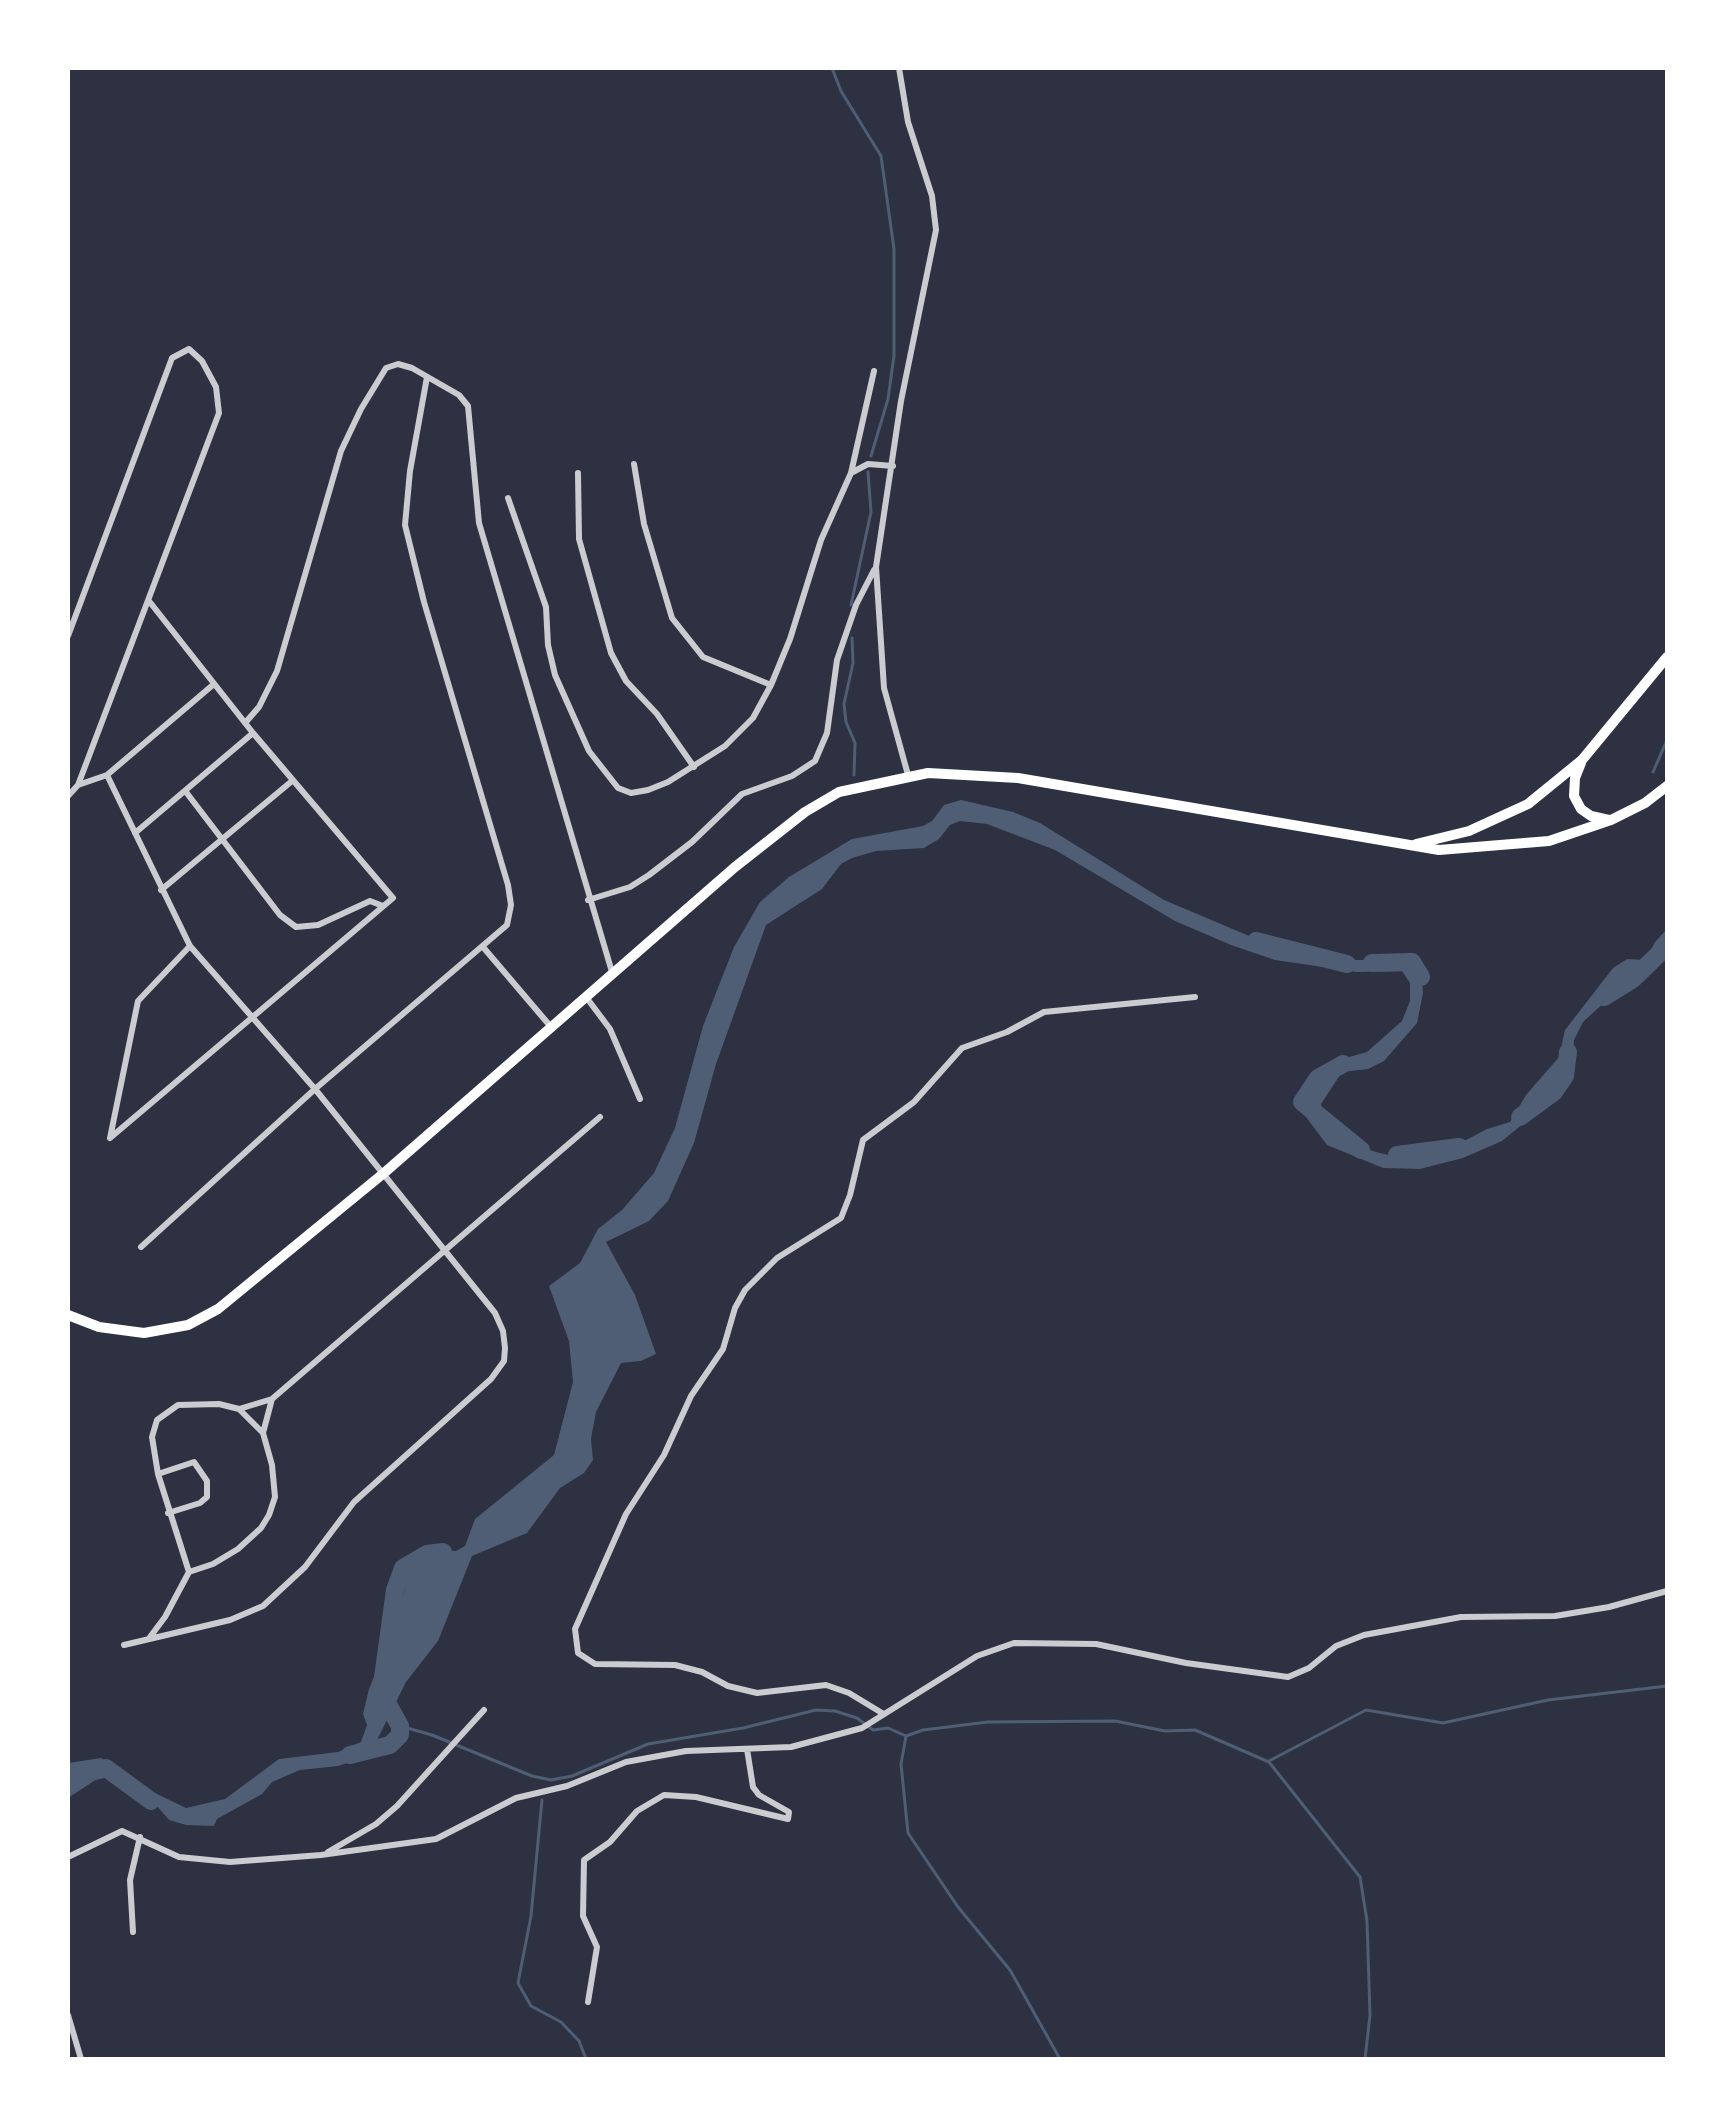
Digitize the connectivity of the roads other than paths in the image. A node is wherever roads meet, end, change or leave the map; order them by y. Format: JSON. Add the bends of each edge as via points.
{"nodes":[{"id":1,"x":899,"y":68,"type":"edge"},
{"id":2,"x":874,"y":371,"type":"dead end"},
{"id":3,"x":427,"y":377,"type":"junction"},
{"id":4,"x":634,"y":464,"type":"dead end"},
{"id":5,"x":893,"y":466,"type":"junction"},
{"id":6,"x":578,"y":473,"type":"dead end"},
{"id":7,"x":851,"y":473,"type":"junction"},
{"id":8,"x":508,"y":498,"type":"dead end"},
{"id":9,"x":876,"y":567,"type":"junction"},
{"id":10,"x":149,"y":601,"type":"junction"},
{"id":11,"x":68,"y":636,"type":"edge"},
{"id":12,"x":1667,"y":657,"type":"edge"},
{"id":13,"x":214,"y":684,"type":"junction"},
{"id":14,"x":771,"y":685,"type":"junction"},
{"id":15,"x":245,"y":723,"type":"junction"},
{"id":16,"x":253,"y":733,"type":"junction"},
{"id":17,"x":1582,"y":760,"type":"junction"},
{"id":18,"x":694,"y":767,"type":"junction"},
{"id":19,"x":107,"y":775,"type":"junction"},
{"id":20,"x":908,"y":775,"type":"junction"},
{"id":21,"x":292,"y":781,"type":"junction"},
{"id":22,"x":78,"y":785,"type":"junction"},
{"id":23,"x":1667,"y":786,"type":"edge"},
{"id":24,"x":186,"y":792,"type":"junction"},
{"id":25,"x":68,"y":796,"type":"edge"},
{"id":26,"x":1611,"y":820,"type":"junction"},
{"id":27,"x":135,"y":833,"type":"junction"},
{"id":28,"x":223,"y":839,"type":"junction"},
{"id":29,"x":1407,"y":847,"type":"junction"},
{"id":30,"x":161,"y":890,"type":"junction"},
{"id":31,"x":588,"y":900,"type":"junction"},
{"id":32,"x":383,"y":906,"type":"junction"},
{"id":33,"x":190,"y":946,"type":"junction"},
{"id":34,"x":483,"y":947,"type":"junction"},
{"id":35,"x":612,"y":972,"type":"junction"},
{"id":36,"x":585,"y":996,"type":"junction"},
{"id":37,"x":1195,"y":997,"type":"dead end"},
{"id":38,"x":254,"y":1018,"type":"junction"},
{"id":39,"x":551,"y":1027,"type":"junction"},
{"id":40,"x":315,"y":1089,"type":"junction"},
{"id":41,"x":640,"y":1099,"type":"dead end"},
{"id":42,"x":600,"y":1117,"type":"dead end"},
{"id":43,"x":384,"y":1173,"type":"junction"},
{"id":44,"x":141,"y":1247,"type":"dead end"},
{"id":45,"x":444,"y":1249,"type":"junction"},
{"id":46,"x":68,"y":1315,"type":"edge"},
{"id":47,"x":272,"y":1399,"type":"junction"},
{"id":48,"x":239,"y":1409,"type":"junction"},
{"id":49,"x":263,"y":1433,"type":"junction"},
{"id":50,"x":158,"y":1474,"type":"junction"},
{"id":51,"x":168,"y":1513,"type":"junction"},
{"id":52,"x":189,"y":1572,"type":"junction"},
{"id":53,"x":1667,"y":1591,"type":"edge"},
{"id":54,"x":148,"y":1639,"type":"junction"},
{"id":55,"x":124,"y":1645,"type":"dead end"},
{"id":56,"x":484,"y":1710,"type":"dead end"},
{"id":57,"x":882,"y":1713,"type":"junction"},
{"id":58,"x":747,"y":1749,"type":"junction"},
{"id":59,"x":140,"y":1837,"type":"junction"},
{"id":60,"x":321,"y":1855,"type":"junction"},
{"id":61,"x":68,"y":1857,"type":"edge"},
{"id":62,"x":133,"y":1932,"type":"dead end"},
{"id":63,"x":588,"y":2002,"type":"dead end"},
{"id":64,"x":68,"y":2015,"type":"edge"},
{"id":65,"x":81,"y":2059,"type":"edge"}],
"edges":[{"from":1,"to":5,"type":"street","via":[[936,230]]},
{"from":2,"to":7,"type":"street"},
{"from":3,"to":15,"type":"street","via":[[404,364],[389,366],[361,409],[341,451],[277,671]]},
{"from":3,"to":31,"type":"street","via":[[468,406],[479,523]]},
{"from":3,"to":34,"type":"street","via":[[405,525],[508,885],[507,925]]},
{"from":4,"to":14,"type":"street","via":[[664,601],[682,634],[713,663]]},
{"from":5,"to":7,"type":"street","via":[[868,464]]},
{"from":5,"to":9,"type":"street"},
{"from":6,"to":18,"type":"street","via":[[579,539],[611,653],[626,681]]},
{"from":7,"to":14,"type":"street","via":[[821,540]]},
{"from":8,"to":18,"type":"street","via":[[546,607],[555,675],[596,765],[618,788],[631,793]]},
{"from":9,"to":20,"type":"street","via":[[884,688]]},
{"from":9,"to":31,"type":"street","via":[[837,660],[827,733],[815,761],[792,776],[742,794],[692,842],[630,887]]},
{"from":10,"to":11,"type":"street","via":[[220,405],[210,375],[189,349],[172,358]]},
{"from":10,"to":13,"type":"street"},
{"from":10,"to":22,"type":"street"},
{"from":12,"to":17,"type":"main road"},
{"from":13,"to":15,"type":"street"},
{"from":13,"to":19,"type":"street"},
{"from":14,"to":18,"type":"street","via":[[744,729]]},
{"from":15,"to":16,"type":"street"},
{"from":16,"to":21,"type":"street"},
{"from":16,"to":24,"type":"street"},
{"from":17,"to":26,"type":"main road","via":[[1574,796],[1591,816]]},
{"from":17,"to":29,"type":"main road","via":[[1528,804],[1500,819]]},
{"from":19,"to":22,"type":"street"},
{"from":19,"to":27,"type":"street"},
{"from":20,"to":29,"type":"main road","via":[[1052,782]]},
{"from":20,"to":35,"type":"main road","via":[[839,792],[805,812]]},
{"from":21,"to":28,"type":"street"},
{"from":21,"to":32,"type":"street","via":[[393,898]]},
{"from":22,"to":25,"type":"street"},
{"from":23,"to":26,"type":"main road"},
{"from":24,"to":27,"type":"street"},
{"from":24,"to":28,"type":"street"},
{"from":26,"to":29,"type":"main road","via":[[1549,841],[1439,850]]},
{"from":27,"to":30,"type":"street"},
{"from":28,"to":30,"type":"street"},
{"from":28,"to":32,"type":"street","via":[[280,915],[296,927],[318,925],[370,901]]},
{"from":30,"to":33,"type":"street"},
{"from":31,"to":35,"type":"street"},
{"from":32,"to":38,"type":"street"},
{"from":33,"to":38,"type":"street"},
{"from":33,"to":38,"type":"street","via":[[138,1001],[110,1138]]},
{"from":34,"to":39,"type":"street"},
{"from":34,"to":40,"type":"street"},
{"from":35,"to":36,"type":"main road"},
{"from":36,"to":39,"type":"main road"},
{"from":36,"to":41,"type":"street","via":[[610,1029]]},
{"from":37,"to":57,"type":"street","via":[[1044,1012],[962,1048],[914,1102],[863,1140],[841,1218],[777,1258],[745,1290],[723,1349],[626,1514],[575,1629],[578,1653],[595,1664],[675,1665],[757,1693],[826,1685]]},
{"from":38,"to":40,"type":"street"},
{"from":39,"to":43,"type":"main road"},
{"from":40,"to":43,"type":"street"},
{"from":40,"to":44,"type":"street"},
{"from":42,"to":45,"type":"street"},
{"from":43,"to":45,"type":"street"},
{"from":43,"to":46,"type":"main road","via":[[235,1297],[188,1325],[122,1332]]},
{"from":45,"to":47,"type":"street"},
{"from":45,"to":54,"type":"street","via":[[495,1313],[503,1331],[504,1361],[491,1379],[354,1502],[305,1567],[263,1606],[230,1620]]},
{"from":47,"to":48,"type":"street"},
{"from":47,"to":49,"type":"street"},
{"from":48,"to":49,"type":"street"},
{"from":48,"to":50,"type":"street","via":[[200,1402],[166,1411],[153,1427]]},
{"from":49,"to":52,"type":"street","via":[[275,1497],[269,1515],[238,1549]]},
{"from":50,"to":51,"type":"street"},
{"from":50,"to":51,"type":"street","via":[[194,1462],[207,1481],[207,1497],[200,1503]]},
{"from":51,"to":52,"type":"street"},
{"from":52,"to":54,"type":"street"},
{"from":53,"to":57,"type":"street","via":[[1555,1616],[1461,1617],[1376,1632],[1336,1646],[1288,1677],[1096,1644],[1038,1641],[990,1649]]},
{"from":54,"to":55,"type":"street"},
{"from":56,"to":60,"type":"street","via":[[376,1824]]},
{"from":57,"to":58,"type":"street","via":[[862,1728],[791,1747]]},
{"from":58,"to":60,"type":"street","via":[[639,1759],[516,1798],[436,1839]]},
{"from":58,"to":63,"type":"street","via":[[753,1787],[789,1812],[788,1819],[696,1797],[664,1795],[637,1811],[610,1842],[584,1860],[583,1916],[597,1947]]},
{"from":59,"to":60,"type":"street","via":[[192,1860]]},
{"from":59,"to":61,"type":"street","via":[[122,1831]]},
{"from":59,"to":62,"type":"street","via":[[130,1880]]},
{"from":64,"to":65,"type":"street"}]}
